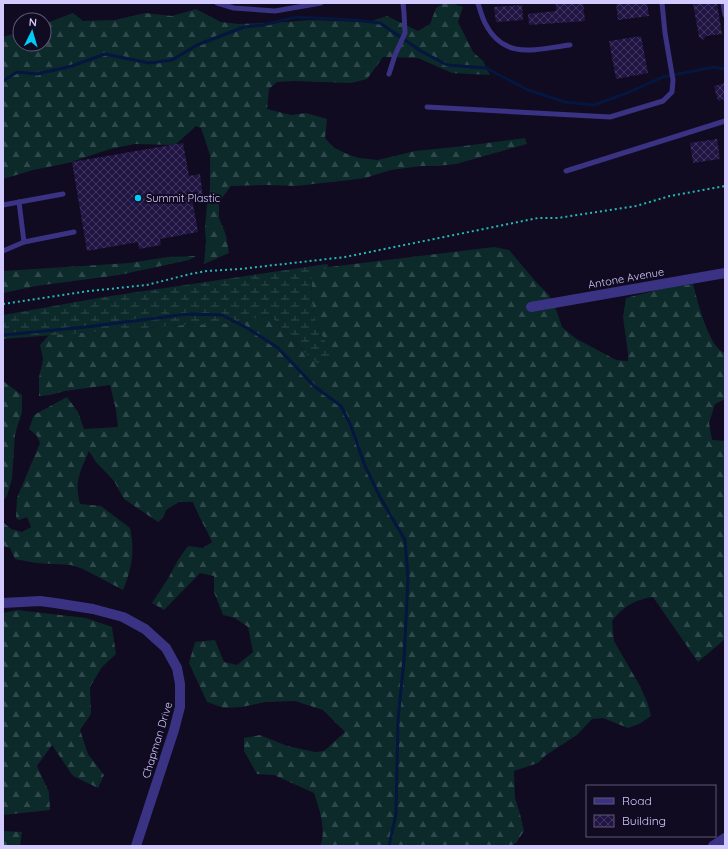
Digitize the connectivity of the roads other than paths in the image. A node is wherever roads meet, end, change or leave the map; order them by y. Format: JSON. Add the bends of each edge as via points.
{"nodes":[{"id":1,"x":217,"y":3,"type":"edge"},
{"id":2,"x":321,"y":3,"type":"edge"},
{"id":3,"x":403,"y":3,"type":"edge"},
{"id":4,"x":478,"y":3,"type":"edge"},
{"id":5,"x":662,"y":3,"type":"edge"},
{"id":6,"x":723,"y":3,"type":"edge"},
{"id":7,"x":725,"y":15,"type":"edge"},
{"id":8,"x":570,"y":45,"type":"dead end"},
{"id":9,"x":388,"y":74,"type":"dead end"},
{"id":10,"x":427,"y":107,"type":"dead end"},
{"id":11,"x":725,"y":121,"type":"edge"},
{"id":12,"x":566,"y":171,"type":"dead end"},
{"id":13,"x":63,"y":194,"type":"dead end"},
{"id":14,"x":19,"y":202,"type":"junction"},
{"id":15,"x":3,"y":205,"type":"edge"},
{"id":16,"x":74,"y":232,"type":"dead end"},
{"id":17,"x":24,"y":242,"type":"junction"},
{"id":18,"x":3,"y":251,"type":"edge"},
{"id":19,"x":725,"y":273,"type":"edge"},
{"id":20,"x":531,"y":307,"type":"dead end"},
{"id":21,"x":3,"y":603,"type":"edge"},
{"id":22,"x":136,"y":846,"type":"edge"}],
"edges":[{"from":1,"to":2,"type":"lane","via":[[234,8],[275,11]]},
{"from":3,"to":9,"type":"lane","via":[[405,33]]},
{"from":4,"to":8,"type":"lane","via":[[491,32],[504,45],[514,50]]},
{"from":5,"to":10,"type":"lane","via":[[673,80],[672,92],[664,101],[610,118]]},
{"from":6,"to":7,"type":"lane"},
{"from":11,"to":12,"type":"lane"},
{"from":13,"to":14,"type":"lane"},
{"from":14,"to":15,"type":"lane"},
{"from":14,"to":17,"type":"lane"},
{"from":16,"to":17,"type":"lane"},
{"from":17,"to":18,"type":"lane"},
{"from":19,"to":20,"type":"street","name":"Antone Avenue"},
{"from":21,"to":22,"type":"street","name":"Chapman Drive","via":[[40,601],[85,607],[117,616],[145,628],[166,648],[177,668],[180,707]]}]}
